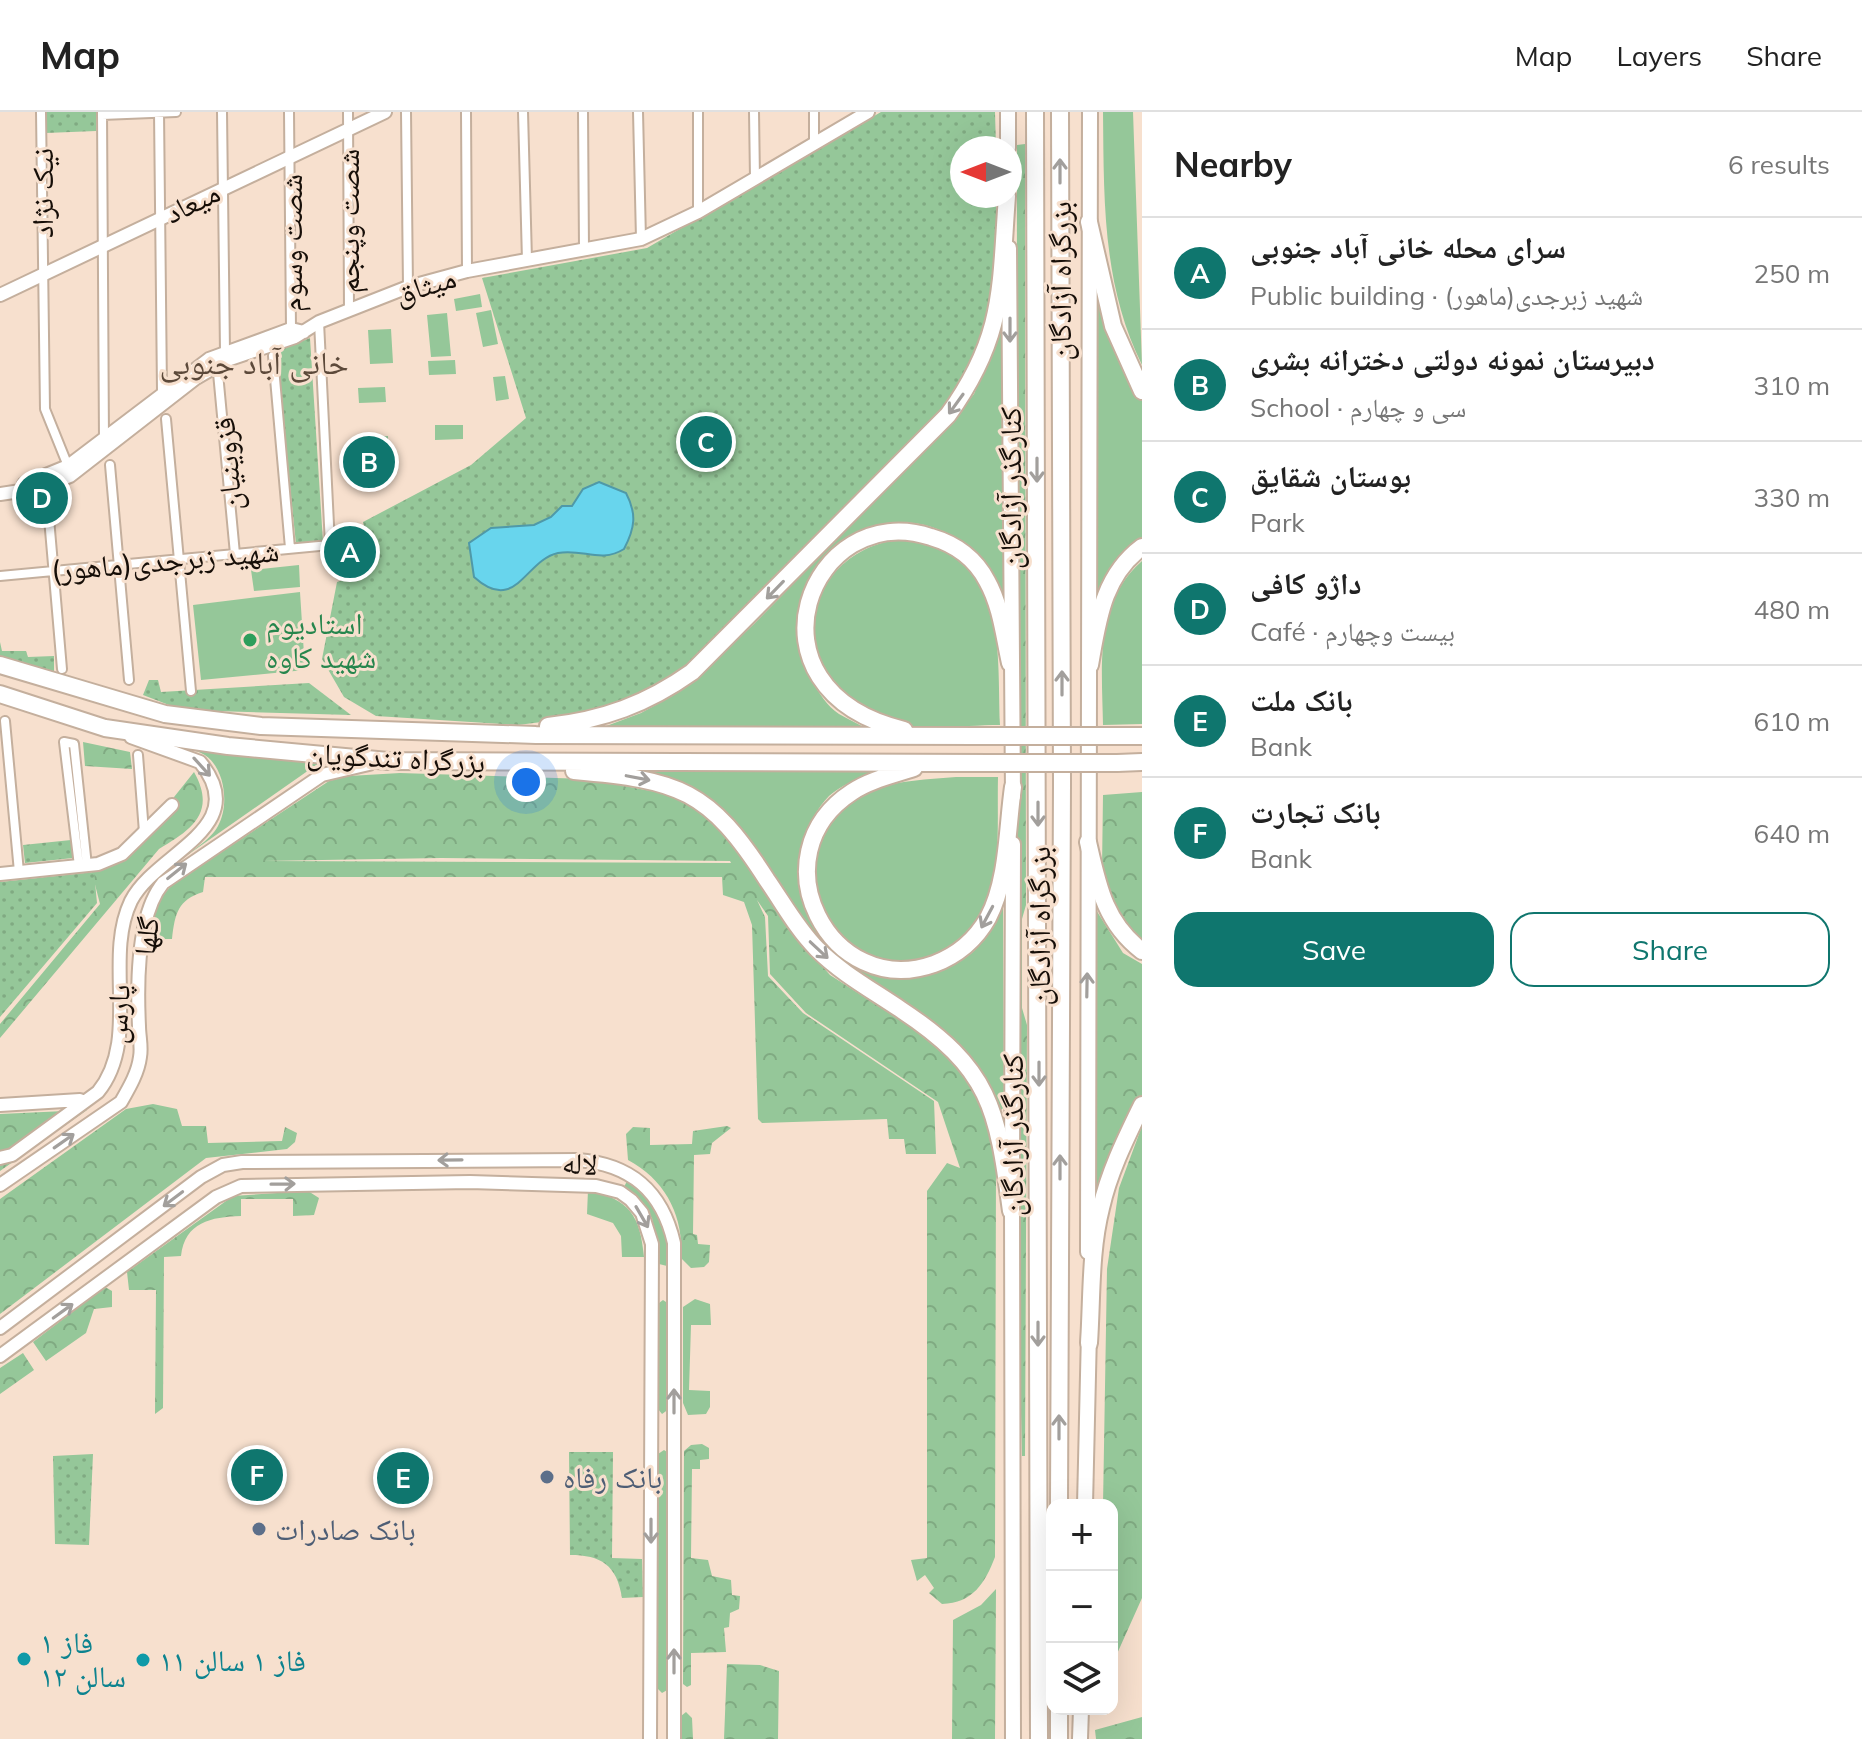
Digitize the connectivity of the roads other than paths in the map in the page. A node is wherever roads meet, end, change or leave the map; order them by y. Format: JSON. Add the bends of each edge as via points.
{"nodes":[{"id":1,"x":41,"y":112,"type":"edge"},
{"id":2,"x":159,"y":112,"type":"edge"},
{"id":3,"x":176,"y":112,"type":"edge"},
{"id":4,"x":222,"y":112,"type":"edge"},
{"id":5,"x":289,"y":112,"type":"edge"},
{"id":6,"x":348,"y":112,"type":"edge"},
{"id":7,"x":385,"y":112,"type":"edge"},
{"id":8,"x":406,"y":112,"type":"edge"},
{"id":9,"x":466,"y":112,"type":"edge"},
{"id":10,"x":523,"y":112,"type":"edge"},
{"id":11,"x":583,"y":112,"type":"edge"},
{"id":12,"x":638,"y":112,"type":"edge"},
{"id":13,"x":698,"y":112,"type":"edge"},
{"id":14,"x":754,"y":112,"type":"edge"},
{"id":15,"x":814,"y":112,"type":"edge"},
{"id":16,"x":868,"y":112,"type":"edge"},
{"id":17,"x":1008,"y":112,"type":"edge"},
{"id":18,"x":1035,"y":112,"type":"edge"},
{"id":19,"x":1060,"y":112,"type":"edge"},
{"id":20,"x":1090,"y":112,"type":"edge"},
{"id":21,"x":102,"y":114,"type":"edge"},
{"id":22,"x":348,"y":130,"type":"junction"},
{"id":23,"x":1008,"y":136,"type":"edge"},
{"id":24,"x":814,"y":143,"type":"junction"},
{"id":25,"x":290,"y":157,"type":"junction"},
{"id":26,"x":755,"y":179,"type":"junction"},
{"id":27,"x":224,"y":187,"type":"junction"},
{"id":28,"x":1007,"y":208,"type":"edge"},
{"id":29,"x":1008,"y":208,"type":"edge"},
{"id":30,"x":698,"y":212,"type":"junction"},
{"id":31,"x":159,"y":218,"type":"junction"},
{"id":32,"x":1089,"y":222,"type":"junction"},
{"id":33,"x":641,"y":239,"type":"junction"},
{"id":34,"x":102,"y":245,"type":"junction"},
{"id":35,"x":584,"y":249,"type":"junction"},
{"id":36,"x":527,"y":260,"type":"junction"},
{"id":37,"x":467,"y":271,"type":"junction"},
{"id":38,"x":42,"y":274,"type":"junction"},
{"id":39,"x":408,"y":287,"type":"junction"},
{"id":40,"x":0,"y":295,"type":"edge"},
{"id":41,"x":349,"y":312,"type":"junction"},
{"id":42,"x":319,"y":322,"type":"junction"},
{"id":43,"x":298,"y":330,"type":"junction"},
{"id":44,"x":226,"y":356,"type":"junction"},
{"id":45,"x":273,"y":356,"type":"dead end"},
{"id":46,"x":218,"y":373,"type":"dead end"},
{"id":47,"x":162,"y":391,"type":"junction"},
{"id":48,"x":1142,"y":391,"type":"edge"},
{"id":49,"x":166,"y":419,"type":"dead end"},
{"id":50,"x":104,"y":440,"type":"junction"},
{"id":51,"x":110,"y":465,"type":"dead end"},
{"id":52,"x":68,"y":466,"type":"junction"},
{"id":53,"x":0,"y":486,"type":"edge"},
{"id":54,"x":0,"y":494,"type":"edge"},
{"id":55,"x":47,"y":495,"type":"dead end"},
{"id":56,"x":1142,"y":547,"type":"edge"},
{"id":57,"x":290,"y":548,"type":"junction"},
{"id":58,"x":235,"y":554,"type":"junction"},
{"id":59,"x":179,"y":559,"type":"junction"},
{"id":60,"x":119,"y":565,"type":"junction"},
{"id":61,"x":54,"y":571,"type":"junction"},
{"id":62,"x":0,"y":576,"type":"edge"},
{"id":63,"x":1010,"y":663,"type":"junction"},
{"id":64,"x":0,"y":665,"type":"edge"},
{"id":65,"x":1090,"y":665,"type":"junction"},
{"id":66,"x":62,"y":669,"type":"dead end"},
{"id":67,"x":129,"y":680,"type":"dead end"},
{"id":68,"x":191,"y":691,"type":"dead end"},
{"id":69,"x":0,"y":694,"type":"edge"},
{"id":70,"x":5,"y":721,"type":"dead end"},
{"id":71,"x":105,"y":728,"type":"junction"},
{"id":72,"x":495,"y":731,"type":"junction"},
{"id":73,"x":929,"y":736,"type":"junction"},
{"id":74,"x":1142,"y":736,"type":"edge"},
{"id":75,"x":74,"y":744,"type":"dead end"},
{"id":76,"x":138,"y":755,"type":"dead end"},
{"id":77,"x":388,"y":761,"type":"junction"},
{"id":78,"x":533,"y":762,"type":"junction"},
{"id":79,"x":1142,"y":762,"type":"edge"},
{"id":80,"x":928,"y":764,"type":"junction"},
{"id":81,"x":1013,"y":787,"type":"junction"},
{"id":82,"x":172,"y":805,"type":"dead end"},
{"id":83,"x":144,"y":833,"type":"junction"},
{"id":84,"x":1088,"y":842,"type":"junction"},
{"id":85,"x":83,"y":866,"type":"junction"},
{"id":86,"x":19,"y":872,"type":"junction"},
{"id":87,"x":0,"y":874,"type":"edge"},
{"id":88,"x":1142,"y":951,"type":"edge"},
{"id":89,"x":80,"y":1100,"type":"dead end"},
{"id":90,"x":0,"y":1105,"type":"edge"},
{"id":91,"x":1142,"y":1105,"type":"edge"},
{"id":92,"x":0,"y":1158,"type":"edge"},
{"id":93,"x":480,"y":1160,"type":"junction"},
{"id":94,"x":336,"y":1161,"type":"junction"},
{"id":95,"x":612,"y":1165,"type":"junction"},
{"id":96,"x":479,"y":1182,"type":"junction"},
{"id":97,"x":335,"y":1183,"type":"junction"},
{"id":98,"x":0,"y":1185,"type":"edge"},
{"id":99,"x":608,"y":1188,"type":"junction"},
{"id":100,"x":1011,"y":1211,"type":"junction"},
{"id":101,"x":98,"y":1255,"type":"junction"},
{"id":102,"x":113,"y":1274,"type":"junction"},
{"id":103,"x":652,"y":1288,"type":"junction"},
{"id":104,"x":675,"y":1288,"type":"junction"},
{"id":105,"x":0,"y":1328,"type":"edge"},
{"id":106,"x":1089,"y":1343,"type":"junction"},
{"id":107,"x":0,"y":1356,"type":"edge"},
{"id":108,"x":651,"y":1431,"type":"junction"},
{"id":109,"x":674,"y":1432,"type":"junction"},
{"id":110,"x":1059,"y":1499,"type":"edge"},
{"id":111,"x":1085,"y":1499,"type":"edge"},
{"id":112,"x":651,"y":1705,"type":"junction"},
{"id":113,"x":674,"y":1705,"type":"junction"},
{"id":114,"x":1059,"y":1715,"type":"edge"},
{"id":115,"x":1081,"y":1715,"type":"edge"},
{"id":116,"x":650,"y":1739,"type":"edge"},
{"id":117,"x":674,"y":1739,"type":"edge"},
{"id":118,"x":1013,"y":1739,"type":"edge"},
{"id":119,"x":1039,"y":1739,"type":"edge"},
{"id":120,"x":1059,"y":1739,"type":"edge"},
{"id":121,"x":1080,"y":1739,"type":"edge"}],
"edges":[{"from":1,"to":38,"type":"street","name":"نیک نژاد"},
{"from":2,"to":3,"type":"street"},
{"from":2,"to":21,"type":"street"},
{"from":2,"to":31,"type":"street"},
{"from":4,"to":27,"type":"street"},
{"from":5,"to":25,"type":"street","name":"شصت وسوم"},
{"from":6,"to":22,"type":"street","name":"شصت وپنجم"},
{"from":7,"to":22,"type":"street","name":"میعاد"},
{"from":8,"to":39,"type":"street"},
{"from":9,"to":37,"type":"street"},
{"from":10,"to":36,"type":"street"},
{"from":11,"to":35,"type":"street"},
{"from":12,"to":33,"type":"street"},
{"from":13,"to":30,"type":"street"},
{"from":14,"to":26,"type":"street"},
{"from":15,"to":24,"type":"street"},
{"from":16,"to":24,"type":"street","name":"میثاق"},
{"from":17,"to":23,"type":"main road"},
{"from":18,"to":119,"type":"highway","name":"بزرگراه آزادگان","one_way":true},
{"from":110,"to":19,"type":"highway","name":"بزرگراه آزادگان","one_way":true},
{"from":20,"to":32,"type":"main road"},
{"from":21,"to":34,"type":"street"},
{"from":22,"to":25,"type":"street","name":"میعاد"},
{"from":22,"to":41,"type":"street","name":"شصت وپنجم"},
{"from":24,"to":26,"type":"street","name":"میثاق"},
{"from":25,"to":27,"type":"street","name":"میعاد"},
{"from":25,"to":43,"type":"street","name":"شصت وسوم"},
{"from":26,"to":30,"type":"street","name":"میثاق"},
{"from":27,"to":31,"type":"street","name":"میعاد"},
{"from":27,"to":44,"type":"street"},
{"from":28,"to":72,"type":"highway","one_way":true,"via":[[993,334],[969,385],[918,448],[724,644],[675,685],[619,712],[581,723]]},
{"from":29,"to":63,"type":"main road","name":"کنارگذر آزادگان","one_way":true},
{"from":30,"to":33,"type":"street","name":"میثاق"},
{"from":31,"to":34,"type":"street","name":"میعاد"},
{"from":31,"to":47,"type":"street"},
{"from":32,"to":48,"type":"highway","via":[[1113,326]]},
{"from":32,"to":65,"type":"main road"},
{"from":33,"to":35,"type":"street","name":"میثاق"},
{"from":34,"to":38,"type":"street","name":"میعاد"},
{"from":34,"to":50,"type":"street"},
{"from":35,"to":36,"type":"street","name":"میثاق"},
{"from":36,"to":37,"type":"street","name":"میثاق"},
{"from":37,"to":39,"type":"street","name":"میثاق"},
{"from":38,"to":40,"type":"street","name":"میعاد"},
{"from":38,"to":52,"type":"street","name":"نیک نژاد","via":[[45,409]]},
{"from":39,"to":41,"type":"street","name":"میثاق"},
{"from":41,"to":42,"type":"street","name":"میثاق"},
{"from":42,"to":43,"type":"street","name":"میثاق"},
{"from":42,"to":57,"type":"street","name":"شهید زبرجدی(ماهور)","via":[[330,545]]},
{"from":43,"to":44,"type":"street","name":"میثاق"},
{"from":44,"to":47,"type":"street","name":"میثاق"},
{"from":44,"to":54,"type":"street","name":"میثاق","via":[[70,476],[40,488]]},
{"from":45,"to":57,"type":"street"},
{"from":46,"to":58,"type":"street","name":"قزوینیان"},
{"from":47,"to":50,"type":"street","name":"میثاق"},
{"from":49,"to":59,"type":"street"},
{"from":50,"to":52,"type":"street","name":"میثاق"},
{"from":51,"to":60,"type":"street"},
{"from":52,"to":53,"type":"street","name":"میثاق","via":[[32,482]]},
{"from":55,"to":61,"type":"street"},
{"from":56,"to":65,"type":"highway","via":[[1117,572],[1105,594]]},
{"from":57,"to":58,"type":"street","name":"شهید زبرجدی(ماهور)"},
{"from":58,"to":59,"type":"street","name":"شهید زبرجدی(ماهور)"},
{"from":59,"to":60,"type":"street","name":"شهید زبرجدی(ماهور)"},
{"from":59,"to":68,"type":"street"},
{"from":60,"to":61,"type":"street","name":"شهید زبرجدی(ماهور)"},
{"from":60,"to":67,"type":"street"},
{"from":61,"to":62,"type":"street","name":"شهید زبرجدی(ماهور)"},
{"from":61,"to":66,"type":"street"},
{"from":63,"to":73,"type":"highway","via":[[987,580],[949,543],[908,531],[887,533],[852,545],[833,560],[812,590],[806,622],[809,653],[821,680],[845,707],[865,718]]},
{"from":63,"to":81,"type":"main road","name":"کنارگذر آزادگان"},
{"from":64,"to":72,"type":"highway","name":"بزرگراه تندگویان","via":[[165,714],[261,726]]},
{"from":65,"to":84,"type":"main road"},
{"from":69,"to":71,"type":"highway","name":"بزرگراه تندگویان"},
{"from":70,"to":86,"type":"street"},
{"from":71,"to":77,"type":"highway","name":"بزرگراه تندگویان"},
{"from":71,"to":92,"type":"street","name":"پارس","one_way":true,"via":[[200,762],[214,785],[215,810],[208,827],[150,873],[129,906],[122,926],[116,1052],[106,1082],[12,1155]]},
{"from":72,"to":73,"type":"highway","name":"بزرگراه تندگویان"},
{"from":73,"to":74,"type":"highway","name":"بزرگراه تندگویان","bridge":true},
{"from":75,"to":85,"type":"street","via":[[64,742]]},
{"from":76,"to":83,"type":"street"},
{"from":77,"to":78,"type":"highway","name":"بزرگراه تندگویان"},
{"from":98,"to":77,"type":"street","name":"گلها","one_way":true,"via":[[121,1102],[141,1055],[145,916],[163,883],[322,775]]},
{"from":78,"to":80,"type":"highway","name":"بزرگراه تندگویان"},
{"from":78,"to":100,"type":"highway","one_way":true,"via":[[673,785],[720,816],[817,949],[937,1034],[970,1067],[995,1116]]},
{"from":79,"to":80,"type":"highway","name":"بزرگراه تندگویان","bridge":true},
{"from":81,"to":80,"type":"highway","one_way":true,"via":[[999,888],[976,936],[962,950],[928,966],[908,970],[867,962],[838,943],[812,907],[806,882],[810,842],[820,821],[853,791]]},
{"from":81,"to":100,"type":"main road","name":"کنارگذر آزادگان"},
{"from":82,"to":83,"type":"street"},
{"from":83,"to":85,"type":"street","via":[[122,854]]},
{"from":84,"to":88,"type":"highway","via":[[1106,908],[1116,927]]},
{"from":106,"to":84,"type":"main road","one_way":true},
{"from":85,"to":86,"type":"street"},
{"from":86,"to":87,"type":"street"},
{"from":89,"to":90,"type":"street"},
{"from":91,"to":106,"type":"highway","via":[[1101,1206]]},
{"from":93,"to":94,"type":"street","name":"لاله","one_way":true},
{"from":93,"to":95,"type":"street","name":"لاله"},
{"from":93,"to":96,"type":"street"},
{"from":94,"to":97,"type":"street"},
{"from":94,"to":101,"type":"street","name":"لاله","one_way":true,"via":[[223,1165]]},
{"from":95,"to":99,"type":"street"},
{"from":95,"to":104,"type":"street","name":"لاله","via":[[649,1188],[665,1214],[674,1243]]},
{"from":96,"to":97,"type":"street","name":"لاله"},
{"from":96,"to":99,"type":"street","name":"لاله"},
{"from":102,"to":97,"type":"street","name":"لاله","one_way":true,"via":[[226,1191]]},
{"from":99,"to":103,"type":"street","name":"لاله","one_way":true,"via":[[631,1200],[648,1227]]},
{"from":100,"to":118,"type":"main road","name":"کنارگذر آزادگان"},
{"from":101,"to":102,"type":"street"},
{"from":101,"to":105,"type":"street","name":"لاله"},
{"from":107,"to":102,"type":"street","name":"لاله","one_way":true},
{"from":103,"to":104,"type":"street"},
{"from":103,"to":108,"type":"street","name":"لاله"},
{"from":109,"to":104,"type":"street","name":"لاله","one_way":true},
{"from":106,"to":111,"type":"main road"},
{"from":108,"to":109,"type":"street"},
{"from":108,"to":112,"type":"street","name":"لاله","one_way":true},
{"from":113,"to":109,"type":"street","name":"لاله","one_way":true},
{"from":112,"to":113,"type":"street"},
{"from":112,"to":116,"type":"street","name":"لاله"},
{"from":113,"to":117,"type":"street","name":"لاله"},
{"from":114,"to":120,"type":"highway"},
{"from":115,"to":121,"type":"main road"}]}
